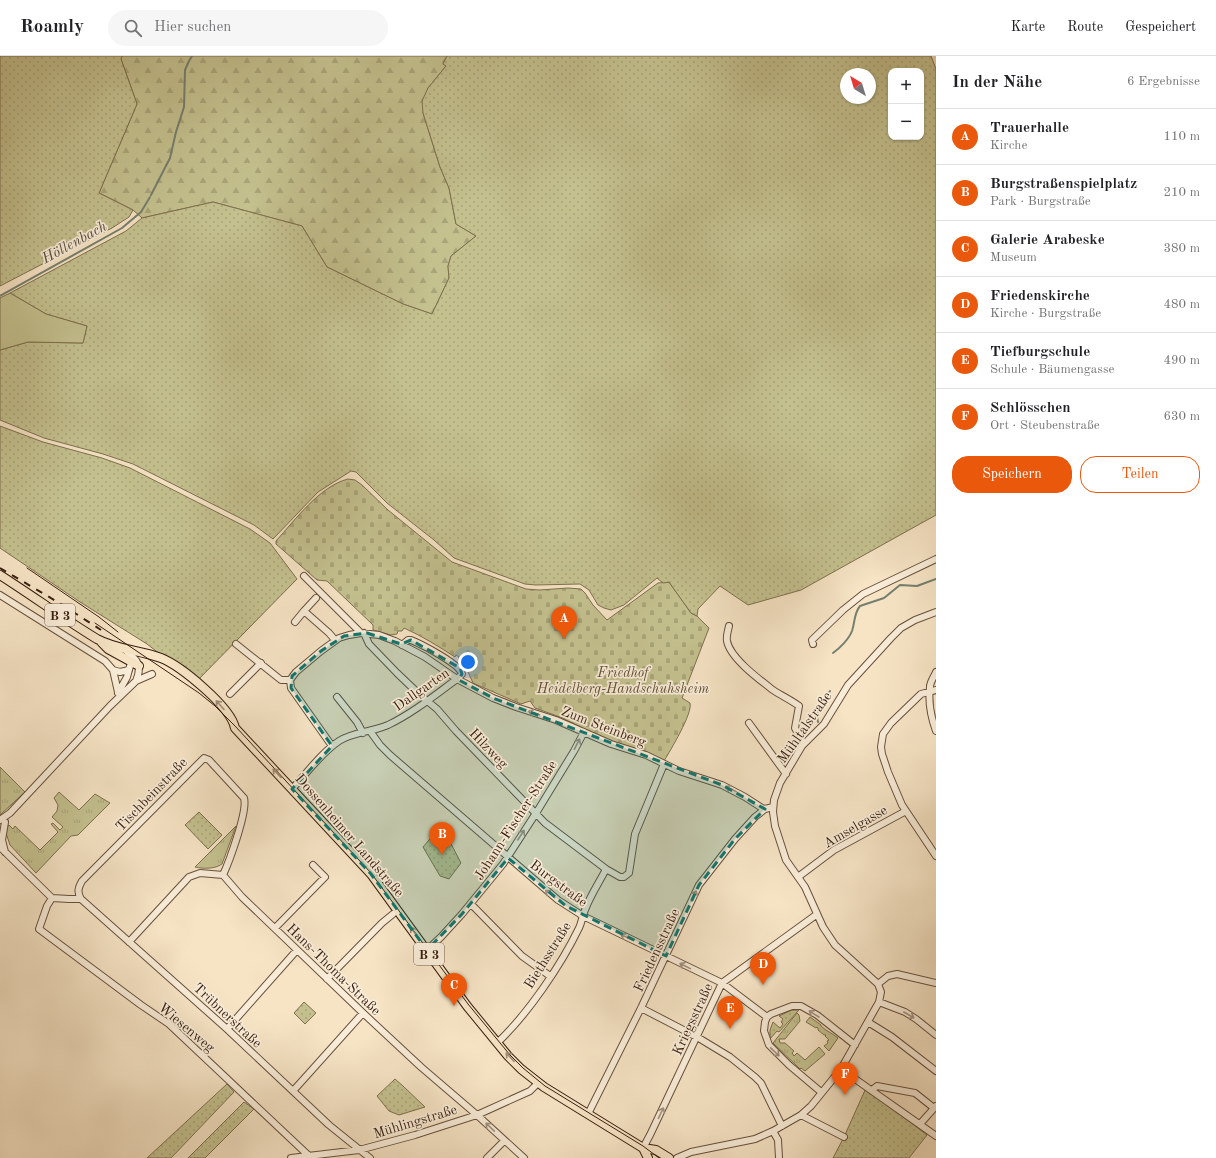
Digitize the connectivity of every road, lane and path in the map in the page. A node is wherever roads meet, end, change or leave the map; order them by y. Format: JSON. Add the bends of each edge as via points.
{"nodes":[{"id":1,"x":936,"y":559,"type":"edge"},
{"id":2,"x":0,"y":575,"type":"edge"},
{"id":3,"x":304,"y":576,"type":"dead end"},
{"id":4,"x":0,"y":595,"type":"edge"},
{"id":5,"x":316,"y":598,"type":"dead end"},
{"id":6,"x":304,"y":611,"type":"junction"},
{"id":7,"x":936,"y":612,"type":"edge"},
{"id":8,"x":295,"y":622,"type":"dead end"},
{"id":9,"x":729,"y":626,"type":"dead end"},
{"id":10,"x":363,"y":633,"type":"junction"},
{"id":11,"x":99,"y":640,"type":"junction"},
{"id":12,"x":335,"y":640,"type":"junction"},
{"id":13,"x":236,"y":644,"type":"dead end"},
{"id":14,"x":813,"y":644,"type":"dead end"},
{"id":15,"x":402,"y":645,"type":"junction"},
{"id":16,"x":124,"y":649,"type":"junction"},
{"id":17,"x":261,"y":663,"type":"junction"},
{"id":18,"x":134,"y":665,"type":"junction"},
{"id":19,"x":177,"y":667,"type":"junction"},
{"id":20,"x":114,"y":670,"type":"junction"},
{"id":21,"x":936,"y":672,"type":"edge"},
{"id":22,"x":152,"y":674,"type":"dead end"},
{"id":23,"x":457,"y":679,"type":"junction"},
{"id":24,"x":290,"y":680,"type":"junction"},
{"id":25,"x":136,"y":681,"type":"junction"},
{"id":26,"x":933,"y":690,"type":"edge"},
{"id":27,"x":118,"y":692,"type":"junction"},
{"id":28,"x":230,"y":694,"type":"dead end"},
{"id":29,"x":337,"y":697,"type":"dead end"},
{"id":30,"x":427,"y":701,"type":"junction"},
{"id":31,"x":110,"y":706,"type":"junction"},
{"id":32,"x":748,"y":723,"type":"dead end"},
{"id":33,"x":936,"y":731,"type":"edge"},
{"id":34,"x":366,"y":732,"type":"junction"},
{"id":35,"x":584,"y":732,"type":"junction"},
{"id":36,"x":804,"y":744,"type":"junction"},
{"id":37,"x":332,"y":746,"type":"junction"},
{"id":38,"x":664,"y":764,"type":"junction"},
{"id":39,"x":786,"y":774,"type":"junction"},
{"id":40,"x":292,"y":788,"type":"junction"},
{"id":41,"x":773,"y":807,"type":"junction"},
{"id":42,"x":765,"y":809,"type":"junction"},
{"id":43,"x":906,"y":811,"type":"junction"},
{"id":44,"x":536,"y":813,"type":"junction"},
{"id":45,"x":1,"y":820,"type":"edge"},
{"id":46,"x":0,"y":827,"type":"edge"},
{"id":47,"x":2,"y":850,"type":"edge"},
{"id":48,"x":936,"y":856,"type":"edge"},
{"id":49,"x":508,"y":858,"type":"junction"},
{"id":50,"x":313,"y":865,"type":"dead end"},
{"id":51,"x":606,"y":869,"type":"junction"},
{"id":52,"x":223,"y":875,"type":"junction"},
{"id":53,"x":798,"y":877,"type":"junction"},
{"id":54,"x":52,"y":898,"type":"junction"},
{"id":55,"x":81,"y":899,"type":"junction"},
{"id":56,"x":471,"y":904,"type":"junction"},
{"id":57,"x":393,"y":914,"type":"dead end"},
{"id":58,"x":816,"y":915,"type":"junction"},
{"id":59,"x":583,"y":916,"type":"junction"},
{"id":60,"x":274,"y":928,"type":"junction"},
{"id":61,"x":129,"y":942,"type":"junction"},
{"id":62,"x":296,"y":950,"type":"junction"},
{"id":63,"x":426,"y":950,"type":"junction"},
{"id":64,"x":666,"y":956,"type":"junction"},
{"id":65,"x":550,"y":976,"type":"junction"},
{"id":66,"x":327,"y":979,"type":"junction"},
{"id":67,"x":722,"y":983,"type":"junction"},
{"id":68,"x":936,"y":983,"type":"edge"},
{"id":69,"x":878,"y":984,"type":"junction"},
{"id":70,"x":879,"y":1002,"type":"junction"},
{"id":71,"x":641,"y":1008,"type":"junction"},
{"id":72,"x":363,"y":1013,"type":"junction"},
{"id":73,"x":767,"y":1017,"type":"junction"},
{"id":74,"x":868,"y":1022,"type":"junction"},
{"id":75,"x":227,"y":1029,"type":"junction"},
{"id":76,"x":936,"y":1035,"type":"edge"},
{"id":77,"x":697,"y":1037,"type":"junction"},
{"id":78,"x":498,"y":1043,"type":"junction"},
{"id":79,"x":855,"y":1045,"type":"junction"},
{"id":80,"x":841,"y":1068,"type":"junction"},
{"id":81,"x":936,"y":1071,"type":"edge"},
{"id":82,"x":538,"y":1083,"type":"junction"},
{"id":83,"x":872,"y":1090,"type":"junction"},
{"id":84,"x":293,"y":1092,"type":"junction"},
{"id":85,"x":821,"y":1092,"type":"junction"},
{"id":86,"x":935,"y":1107,"type":"edge"},
{"id":87,"x":588,"y":1114,"type":"junction"},
{"id":88,"x":476,"y":1115,"type":"junction"},
{"id":89,"x":801,"y":1115,"type":"junction"},
{"id":90,"x":920,"y":1124,"type":"junction"},
{"id":91,"x":782,"y":1126,"type":"junction"},
{"id":92,"x":773,"y":1131,"type":"junction"},
{"id":93,"x":936,"y":1136,"type":"edge"},
{"id":94,"x":844,"y":1137,"type":"dead end"},
{"id":95,"x":504,"y":1141,"type":"junction"},
{"id":96,"x":643,"y":1148,"type":"junction"},
{"id":97,"x":359,"y":1150,"type":"junction"},
{"id":98,"x":309,"y":1156,"type":"junction"},
{"id":99,"x":291,"y":1158,"type":"edge"},
{"id":100,"x":370,"y":1158,"type":"edge"},
{"id":101,"x":487,"y":1158,"type":"edge"},
{"id":102,"x":524,"y":1158,"type":"edge"},
{"id":103,"x":648,"y":1158,"type":"edge"},
{"id":104,"x":669,"y":1158,"type":"edge"},
{"id":105,"x":677,"y":1158,"type":"edge"},
{"id":106,"x":780,"y":1158,"type":"edge"}],
"edges":[{"from":1,"to":14,"type":"street","via":[[859,596],[812,640]]},
{"from":2,"to":11,"type":"main road","name":"Dossenheimer Landstraße","number":"B 3"},
{"from":3,"to":10,"type":"street"},
{"from":4,"to":20,"type":"street","via":[[102,659]]},
{"from":5,"to":6,"type":"street"},
{"from":6,"to":8,"type":"street"},
{"from":6,"to":12,"type":"street"},
{"from":7,"to":36,"type":"street","name":"Mühltalstraße","via":[[909,623],[891,638],[848,685],[820,729]]},
{"from":9,"to":36,"type":"street","via":[[727,642],[737,658],[763,682],[799,706],[795,728]]},
{"from":10,"to":12,"type":"street","name":"Zum Steinberg"},
{"from":10,"to":15,"type":"street","name":"Zum Steinberg","via":[[379,635]]},
{"from":10,"to":30,"type":"street","name":"Hilzweg","via":[[373,648]]},
{"from":11,"to":16,"type":"main road","name":"Dossenheimer Landstraße","number":"B 3"},
{"from":11,"to":18,"type":"main road","name":"Dossenheimer Landstraße","number":"B 3","via":[[108,649]]},
{"from":12,"to":24,"type":"street","name":"Zum Steinberg"},
{"from":13,"to":17,"type":"street"},
{"from":15,"to":23,"type":"street","name":"Zum Steinberg"},
{"from":15,"to":23,"type":"street","name":"Dallgarten","via":[[411,640],[449,661],[461,671],[462,674]]},
{"from":16,"to":18,"type":"street","name":"Dossenheimer Landstraße"},
{"from":16,"to":19,"type":"main road","name":"Dossenheimer Landstraße","number":"B 3","via":[[160,658]]},
{"from":17,"to":24,"type":"street","via":[[281,680]]},
{"from":17,"to":28,"type":"street"},
{"from":18,"to":19,"type":"main road","name":"Dossenheimer Landstraße","number":"B 3","via":[[146,659]]},
{"from":18,"to":20,"type":"street","via":[[120,672]]},
{"from":18,"to":25,"type":"street","via":[[139,673]]},
{"from":18,"to":27,"type":"street"},
{"from":40,"to":19,"type":"main road","name":"Dossenheimer Landstraße","number":"B 3","one_way":true,"via":[[235,728],[230,717],[210,694]]},
{"from":20,"to":27,"type":"street"},
{"from":21,"to":26,"type":"street","via":[[931,682]]},
{"from":22,"to":25,"type":"street"},
{"from":23,"to":30,"type":"street","name":"Dallgarten"},
{"from":35,"to":23,"type":"street","name":"Zum Steinberg","one_way":true,"via":[[501,701]]},
{"from":24,"to":37,"type":"street","via":[[291,688]]},
{"from":25,"to":31,"type":"street"},
{"from":26,"to":33,"type":"street","via":[[930,713]]},
{"from":26,"to":43,"type":"street","via":[[921,694],[891,722],[883,734],[882,754]]},
{"from":27,"to":31,"type":"street"},
{"from":29,"to":34,"type":"street","name":"Burgstraße"},
{"from":30,"to":34,"type":"street","name":"Dallgarten","via":[[403,717]]},
{"from":30,"to":44,"type":"street","name":"Hilzweg"},
{"from":31,"to":45,"type":"street"},
{"from":32,"to":39,"type":"street"},
{"from":34,"to":37,"type":"street","via":[[349,736]]},
{"from":34,"to":49,"type":"street","name":"Burgstraße"},
{"from":35,"to":38,"type":"street","name":"Zum Steinberg"},
{"from":44,"to":35,"type":"street","name":"Johann-Fischer-Straße","one_way":true},
{"from":36,"to":39,"type":"street","name":"Mühltalstraße"},
{"from":37,"to":40,"type":"street"},
{"from":42,"to":38,"type":"street","name":"Zum Steinberg","one_way":true,"via":[[726,786]]},
{"from":38,"to":51,"type":"street","via":[[635,834],[629,873],[620,877]]},
{"from":39,"to":41,"type":"street","name":"Mühltalstraße"},
{"from":63,"to":40,"type":"main road","name":"Dossenheimer Landstraße","number":"B 3","one_way":true,"via":[[370,874]]},
{"from":41,"to":42,"type":"street"},
{"from":41,"to":53,"type":"street","name":"Mühltalstraße","via":[[776,832],[786,860]]},
{"from":64,"to":42,"type":"street","name":"Friedensstraße","one_way":true,"via":[[699,885],[736,839]]},
{"from":43,"to":48,"type":"street"},
{"from":43,"to":53,"type":"street","name":"Amselgasse","via":[[834,850]]},
{"from":49,"to":44,"type":"street","name":"Johann-Fischer-Straße","one_way":true},
{"from":44,"to":51,"type":"street","name":"Hilzweg","via":[[556,832]]},
{"from":45,"to":46,"type":"street"},
{"from":45,"to":47,"type":"street"},
{"from":47,"to":54,"type":"street"},
{"from":49,"to":56,"type":"street","name":"Johann-Fischer-Straße"},
{"from":59,"to":49,"type":"street","name":"Burgstraße","one_way":true,"via":[[548,892]]},
{"from":50,"to":60,"type":"street","via":[[325,877]]},
{"from":51,"to":59,"type":"street","name":"Biethsstraße"},
{"from":52,"to":55,"type":"street","name":"Tischbeinstraße","via":[[245,801],[209,760],[204,758],[82,881],[78,888]]},
{"from":52,"to":60,"type":"street","name":"Hans-Thoma-Straße"},
{"from":52,"to":61,"type":"street","via":[[200,873],[190,877]]},
{"from":53,"to":58,"type":"street","name":"Mühltalstraße"},
{"from":54,"to":55,"type":"street"},
{"from":54,"to":98,"type":"street","name":"Wiesenweg","via":[[39,929],[169,1024]]},
{"from":55,"to":61,"type":"street","name":"Trübnerstraße"},
{"from":56,"to":63,"type":"street","name":"Johann-Fischer-Straße"},
{"from":56,"to":65,"type":"street","via":[[522,956]]},
{"from":57,"to":66,"type":"street"},
{"from":58,"to":67,"type":"street","name":"Kriegsstraße"},
{"from":58,"to":69,"type":"street","name":"Mühltalstraße","via":[[834,945]]},
{"from":64,"to":59,"type":"street","name":"Burgstraße","one_way":true},
{"from":59,"to":65,"type":"street","name":"Biethsstraße","via":[[575,936]]},
{"from":60,"to":62,"type":"street","name":"Hans-Thoma-Straße"},
{"from":61,"to":75,"type":"street","name":"Trübnerstraße"},
{"from":62,"to":66,"type":"street","name":"Hans-Thoma-Straße"},
{"from":62,"to":75,"type":"street"},
{"from":63,"to":78,"type":"main road","name":"Dossenheimer Landstraße","number":"B 3"},
{"from":67,"to":64,"type":"street","name":"Burgstraße","one_way":true},
{"from":64,"to":71,"type":"street","name":"Friedensstraße"},
{"from":65,"to":78,"type":"street","name":"Biethsstraße"},
{"from":66,"to":72,"type":"street","name":"Hans-Thoma-Straße"},
{"from":67,"to":73,"type":"street","name":"Burgstraße"},
{"from":67,"to":77,"type":"street","name":"Kriegsstraße"},
{"from":68,"to":69,"type":"street","via":[[897,974],[888,976]]},
{"from":69,"to":70,"type":"street","via":[[881,992]]},
{"from":70,"to":74,"type":"street"},
{"from":70,"to":76,"type":"street","one_way":true,"via":[[905,1012]]},
{"from":71,"to":77,"type":"street"},
{"from":71,"to":87,"type":"street","name":"Friedensstraße"},
{"from":72,"to":84,"type":"street"},
{"from":72,"to":88,"type":"street","name":"Hans-Thoma-Straße"},
{"from":79,"to":73,"type":"street","one_way":true,"via":[[817,1015],[801,1006],[792,1006]]},
{"from":73,"to":85,"type":"street","one_way":true,"via":[[764,1031],[768,1045]]},
{"from":74,"to":79,"type":"street"},
{"from":74,"to":81,"type":"street"},
{"from":75,"to":84,"type":"street","name":"Trübnerstraße"},
{"from":77,"to":91,"type":"street","via":[[730,1057],[762,1083]]},
{"from":96,"to":77,"type":"street","name":"Kriegsstraße","one_way":true},
{"from":82,"to":78,"type":"main road","name":"Dossenheimer Landstraße","number":"B 3","one_way":true,"via":[[521,1069]]},
{"from":79,"to":80,"type":"street"},
{"from":80,"to":83,"type":"street"},
{"from":80,"to":85,"type":"street"},
{"from":82,"to":87,"type":"main road","name":"Dossenheimer Landstraße","number":"B 3"},
{"from":82,"to":88,"type":"street","name":"Mühlingstraße","via":[[530,1091]]},
{"from":83,"to":86,"type":"street","via":[[877,1086],[915,1093]]},
{"from":83,"to":90,"type":"street"},
{"from":84,"to":97,"type":"street","name":"Trübnerstraße"},
{"from":85,"to":89,"type":"street"},
{"from":86,"to":90,"type":"street"},
{"from":87,"to":96,"type":"main road","name":"Dossenheimer Landstraße","number":"B 3"},
{"from":95,"to":88,"type":"street","name":"Hans-Thoma-Straße","one_way":true},
{"from":88,"to":97,"type":"street","name":"Mühlingstraße"},
{"from":89,"to":91,"type":"street"},
{"from":89,"to":94,"type":"street"},
{"from":90,"to":93,"type":"street"},
{"from":91,"to":92,"type":"street"},
{"from":92,"to":105,"type":"street","via":[[755,1139],[692,1152]]},
{"from":92,"to":106,"type":"street","via":[[778,1140]]},
{"from":95,"to":101,"type":"street"},
{"from":95,"to":102,"type":"street","name":"Hans-Thoma-Straße"},
{"from":96,"to":103,"type":"main road"},
{"from":96,"to":104,"type":"main road","number":"B 3","via":[[652,1148]]},
{"from":97,"to":98,"type":"street","name":"Mühlingstraße"},
{"from":97,"to":100,"type":"street","name":"Trübnerstraße"},
{"from":98,"to":99,"type":"street","name":"Mühlingstraße"}]}
